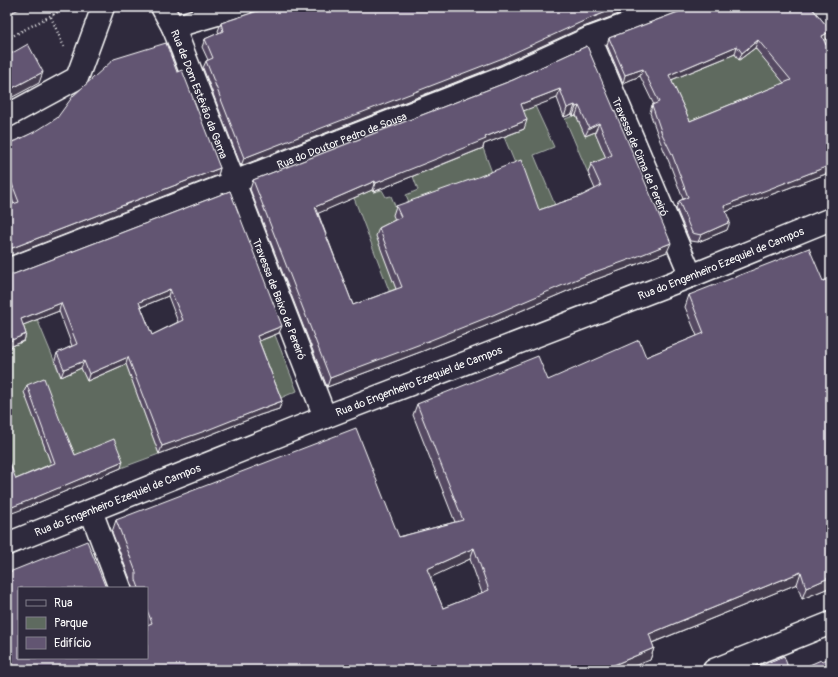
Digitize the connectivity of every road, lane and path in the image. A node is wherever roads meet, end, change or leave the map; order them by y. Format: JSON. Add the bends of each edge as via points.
{"nodes":[{"id":1,"x":50,"y":7,"type":"edge"},
{"id":2,"x":67,"y":7,"type":"edge"},
{"id":3,"x":102,"y":7,"type":"edge"},
{"id":4,"x":162,"y":7,"type":"edge"},
{"id":5,"x":241,"y":7,"type":"edge"},
{"id":6,"x":674,"y":7,"type":"edge"},
{"id":7,"x":54,"y":15,"type":"junction"},
{"id":8,"x":173,"y":27,"type":"junction"},
{"id":9,"x":590,"y":38,"type":"junction"},
{"id":10,"x":7,"y":39,"type":"edge"},
{"id":11,"x":7,"y":116,"type":"edge"},
{"id":12,"x":234,"y":182,"type":"junction"},
{"id":13,"x":831,"y":219,"type":"edge"},
{"id":14,"x":7,"y":270,"type":"edge"},
{"id":15,"x":691,"y":276,"type":"junction"},
{"id":16,"x":325,"y":417,"type":"junction"},
{"id":17,"x":91,"y":511,"type":"junction"},
{"id":18,"x":7,"y":544,"type":"edge"},
{"id":19,"x":120,"y":587,"type":"edge"},
{"id":20,"x":831,"y":623,"type":"edge"},
{"id":21,"x":714,"y":670,"type":"edge"}],
"edges":[{"from":1,"to":7,"type":"path"},
{"from":2,"to":7,"type":"path"},
{"from":3,"to":11,"type":"street","via":[[77,78]]},
{"from":4,"to":8,"type":"street","name":"Rua de Dom Estêvão da Gama"},
{"from":5,"to":8,"type":"street"},
{"from":6,"to":9,"type":"street","name":"Rua do Doutor Pedro de Sousa"},
{"from":7,"to":10,"type":"path"},
{"from":8,"to":12,"type":"street","name":"Rua de Dom Estêvão da Gama"},
{"from":9,"to":12,"type":"street","name":"Rua do Doutor Pedro de Sousa","via":[[505,77]]},
{"from":9,"to":15,"type":"street","name":"Travessa de Cima de Pereiró"},
{"from":12,"to":14,"type":"street","name":"Rua do Doutor Pedro de Sousa"},
{"from":12,"to":16,"type":"street","name":"Travessa de Baixo de Pereiró"},
{"from":13,"to":15,"type":"street","name":"Rua do Engenheiro Ezequiel de Campos"},
{"from":15,"to":16,"type":"street","name":"Rua do Engenheiro Ezequiel de Campos"},
{"from":16,"to":17,"type":"street","name":"Rua do Engenheiro Ezequiel de Campos"},
{"from":17,"to":18,"type":"street","name":"Rua do Engenheiro Ezequiel de Campos"},
{"from":17,"to":19,"type":"street"},
{"from":20,"to":21,"type":"street"}]}
